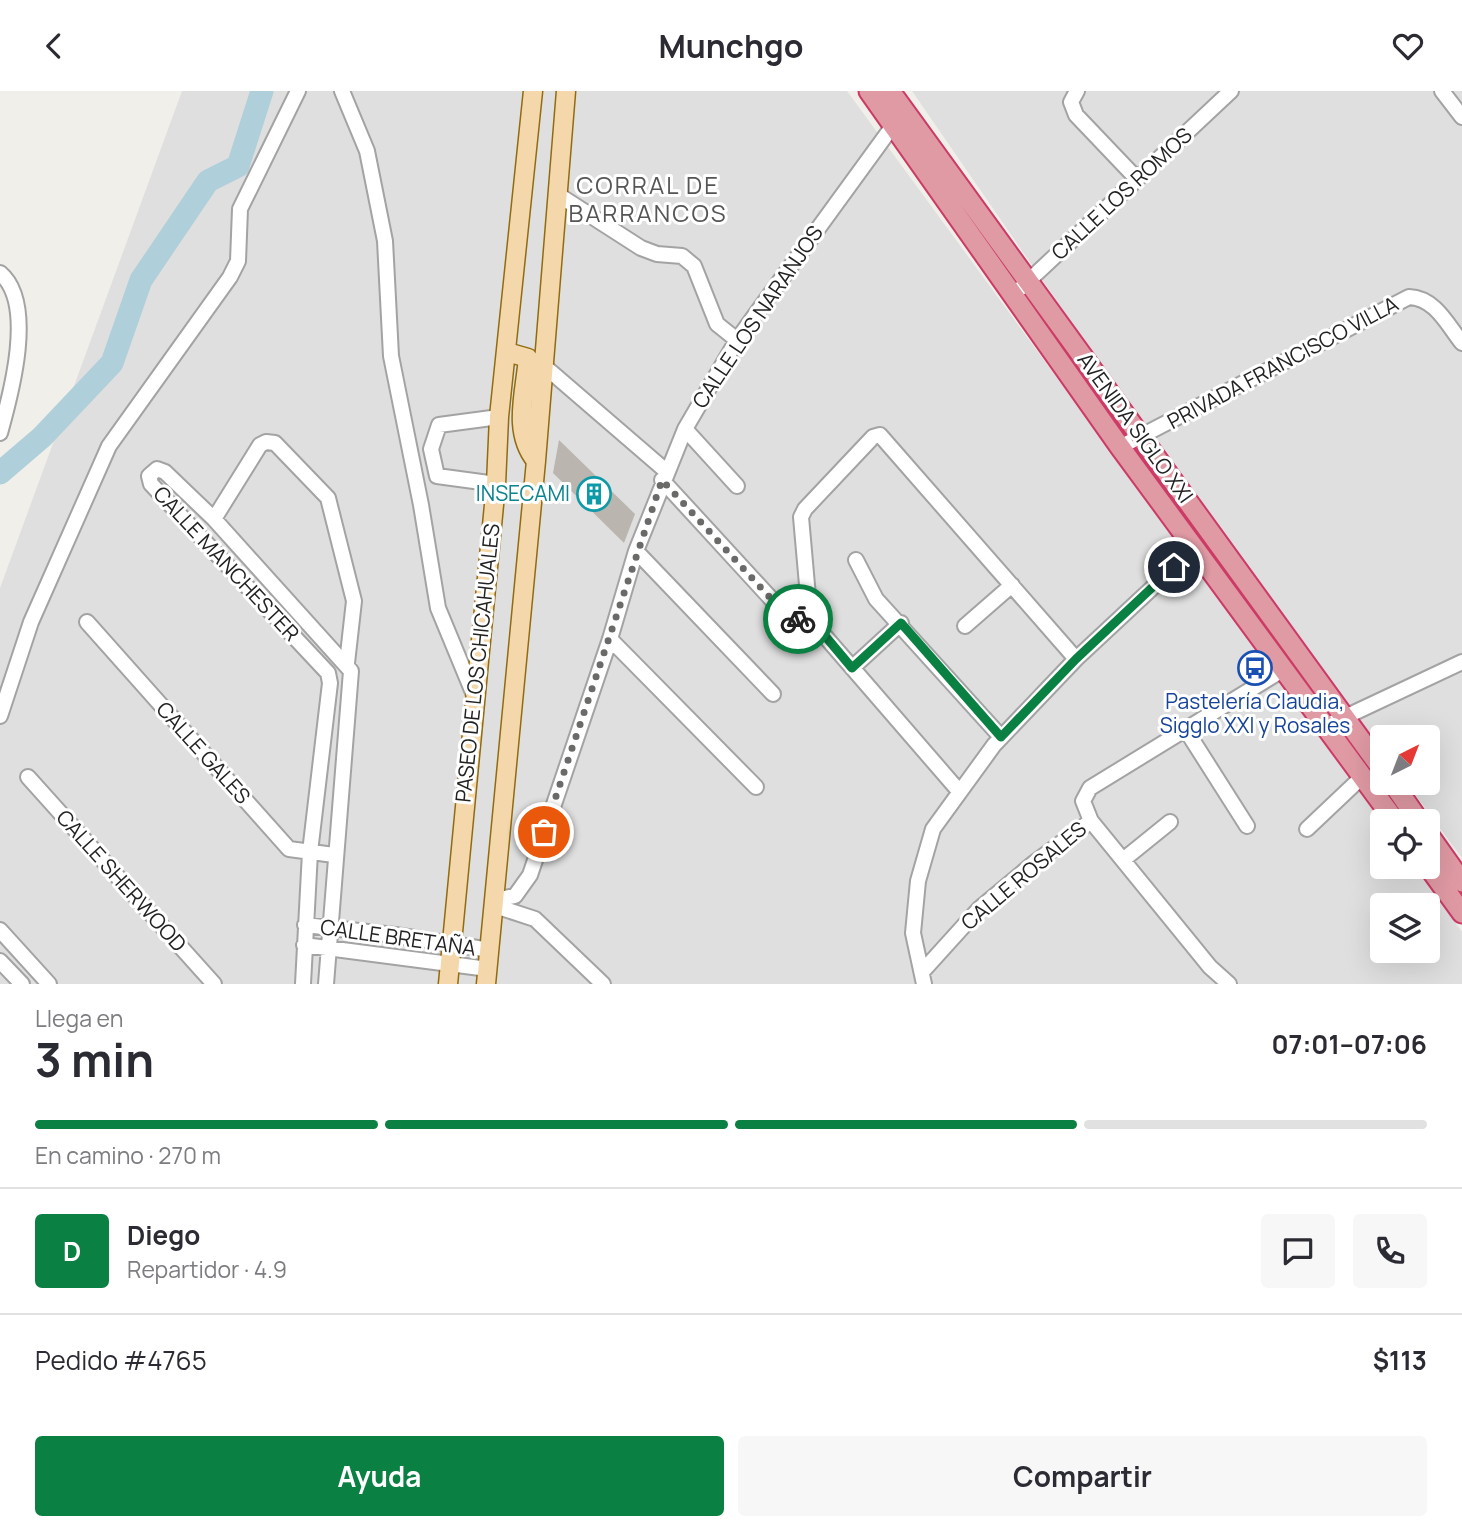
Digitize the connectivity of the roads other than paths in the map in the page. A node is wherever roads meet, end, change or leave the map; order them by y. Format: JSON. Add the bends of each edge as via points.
{"nodes":[{"id":1,"x":298,"y":91,"type":"edge"},
{"id":2,"x":342,"y":91,"type":"edge"},
{"id":3,"x":533,"y":91,"type":"edge"},
{"id":4,"x":566,"y":91,"type":"edge"},
{"id":5,"x":856,"y":91,"type":"edge"},
{"id":6,"x":869,"y":91,"type":"edge"},
{"id":7,"x":890,"y":91,"type":"edge"},
{"id":8,"x":904,"y":91,"type":"edge"},
{"id":9,"x":1077,"y":91,"type":"edge"},
{"id":10,"x":1231,"y":91,"type":"edge"},
{"id":11,"x":1442,"y":91,"type":"edge"},
{"id":12,"x":1462,"y":117,"type":"edge"},
{"id":13,"x":891,"y":125,"type":"junction"},
{"id":14,"x":946,"y":168,"type":"junction"},
{"id":15,"x":1137,"y":179,"type":"junction"},
{"id":16,"x":557,"y":194,"type":"junction"},
{"id":17,"x":0,"y":273,"type":"edge"},
{"id":18,"x":1028,"y":282,"type":"junction"},
{"id":19,"x":1013,"y":296,"type":"junction"},
{"id":20,"x":737,"y":340,"type":"junction"},
{"id":21,"x":1462,"y":343,"type":"edge"},
{"id":22,"x":507,"y":352,"type":"junction"},
{"id":23,"x":543,"y":365,"type":"junction"},
{"id":24,"x":499,"y":417,"type":"junction"},
{"id":25,"x":685,"y":429,"type":"junction"},
{"id":26,"x":0,"y":433,"type":"edge"},
{"id":27,"x":1140,"y":438,"type":"junction"},
{"id":28,"x":1120,"y":447,"type":"junction"},
{"id":29,"x":536,"y":461,"type":"junction"},
{"id":30,"x":664,"y":476,"type":"junction"},
{"id":31,"x":496,"y":484,"type":"junction"},
{"id":32,"x":737,"y":485,"type":"dead end"},
{"id":33,"x":214,"y":519,"type":"junction"},
{"id":34,"x":1194,"y":549,"type":"junction"},
{"id":35,"x":636,"y":551,"type":"junction"},
{"id":36,"x":856,"y":560,"type":"dead end"},
{"id":37,"x":1012,"y":585,"type":"junction"},
{"id":38,"x":810,"y":618,"type":"junction"},
{"id":39,"x":87,"y":622,"type":"dead end"},
{"id":40,"x":901,"y":623,"type":"junction"},
{"id":41,"x":965,"y":626,"type":"dead end"},
{"id":42,"x":350,"y":630,"type":"junction"},
{"id":43,"x":323,"y":639,"type":"junction"},
{"id":44,"x":610,"y":639,"type":"junction"},
{"id":45,"x":1076,"y":659,"type":"junction"},
{"id":46,"x":1462,"y":662,"type":"edge"},
{"id":47,"x":347,"y":663,"type":"junction"},
{"id":48,"x":852,"y":668,"type":"junction"},
{"id":49,"x":1284,"y":669,"type":"junction"},
{"id":50,"x":328,"y":673,"type":"junction"},
{"id":51,"x":773,"y":694,"type":"dead end"},
{"id":52,"x":474,"y":695,"type":"junction"},
{"id":53,"x":0,"y":716,"type":"edge"},
{"id":54,"x":1346,"y":717,"type":"junction"},
{"id":55,"x":1326,"y":726,"type":"junction"},
{"id":56,"x":1186,"y":730,"type":"junction"},
{"id":57,"x":1001,"y":737,"type":"junction"},
{"id":58,"x":1370,"y":752,"type":"edge"},
{"id":59,"x":1363,"y":776,"type":"junction"},
{"id":60,"x":28,"y":777,"type":"dead end"},
{"id":61,"x":756,"y":787,"type":"dead end"},
{"id":62,"x":958,"y":790,"type":"junction"},
{"id":63,"x":1386,"y":809,"type":"edge"},
{"id":64,"x":1091,"y":821,"type":"junction"},
{"id":65,"x":1170,"y":822,"type":"dead end"},
{"id":66,"x":1247,"y":826,"type":"dead end"},
{"id":67,"x":1307,"y":829,"type":"dead end"},
{"id":68,"x":1440,"y":851,"type":"edge"},
{"id":69,"x":310,"y":852,"type":"junction"},
{"id":70,"x":334,"y":855,"type":"junction"},
{"id":71,"x":1123,"y":860,"type":"junction"},
{"id":72,"x":1437,"y":879,"type":"edge"},
{"id":73,"x":1462,"y":882,"type":"edge"},
{"id":74,"x":495,"y":903,"type":"junction"},
{"id":75,"x":1462,"y":913,"type":"edge"},
{"id":76,"x":305,"y":925,"type":"junction"},
{"id":77,"x":329,"y":929,"type":"junction"},
{"id":78,"x":0,"y":930,"type":"edge"},
{"id":79,"x":304,"y":945,"type":"junction"},
{"id":80,"x":327,"y":948,"type":"junction"},
{"id":81,"x":490,"y":950,"type":"junction"},
{"id":82,"x":451,"y":953,"type":"junction"},
{"id":83,"x":0,"y":961,"type":"edge"},
{"id":84,"x":487,"y":976,"type":"edge"},
{"id":85,"x":923,"y":978,"type":"edge"},
{"id":86,"x":22,"y":984,"type":"edge"},
{"id":87,"x":49,"y":984,"type":"edge"},
{"id":88,"x":214,"y":984,"type":"edge"},
{"id":89,"x":303,"y":984,"type":"edge"},
{"id":90,"x":326,"y":984,"type":"edge"},
{"id":91,"x":448,"y":984,"type":"edge"},
{"id":92,"x":603,"y":984,"type":"edge"},
{"id":93,"x":1229,"y":984,"type":"edge"}],
"edges":[{"from":1,"to":53,"type":"street","via":[[240,209],[239,261],[109,446],[31,622]]},
{"from":2,"to":52,"type":"street","via":[[367,151],[385,241],[391,356],[438,608]]},
{"from":3,"to":22,"type":"main road","name":"PASEO DE LOS CHICAHUALES"},
{"from":4,"to":16,"type":"main road","name":"PASEO DE LOS CHICAHUALES"},
{"from":5,"to":13,"type":"highway","via":[[869,109]]},
{"from":6,"to":13,"type":"highway","name":"AVENIDA SIGLO XXI"},
{"from":7,"to":14,"type":"highway","name":"AVENIDA SIGLO XXI"},
{"from":8,"to":14,"type":"highway"},
{"from":9,"to":15,"type":"street","via":[[1071,102],[1076,115]]},
{"from":10,"to":15,"type":"street","name":"CALLE LOS ROMOS"},
{"from":11,"to":12,"type":"street"},
{"from":13,"to":19,"type":"highway","name":"AVENIDA SIGLO XXI"},
{"from":13,"to":20,"type":"street","name":"CALLE LOS NARANJOS"},
{"from":14,"to":18,"type":"highway","name":"AVENIDA SIGLO XXI"},
{"from":15,"to":18,"type":"street","name":"CALLE LOS ROMOS"},
{"from":16,"to":20,"type":"street","via":[[641,248],[682,256],[694,266],[717,324]]},
{"from":16,"to":23,"type":"main road","name":"PASEO DE LOS CHICAHUALES"},
{"from":17,"to":26,"type":"street","via":[[14,296],[20,332]]},
{"from":18,"to":19,"type":"street","name":"CALLE LOS ROMOS"},
{"from":18,"to":27,"type":"highway","name":"AVENIDA SIGLO XXI"},
{"from":19,"to":28,"type":"highway","name":"AVENIDA SIGLO XXI"},
{"from":20,"to":25,"type":"street","name":"CALLE LOS NARANJOS"},
{"from":21,"to":27,"type":"street","name":"PRIVADA FRANCISCO VILLA","via":[[1436,308],[1421,297],[1409,297]]},
{"from":22,"to":24,"type":"main road","name":"PASEO DE LOS CHICAHUALES"},
{"from":22,"to":29,"type":"main road","via":[[528,358],[521,431],[526,449]]},
{"from":23,"to":29,"type":"main road","name":"PASEO DE LOS CHICAHUALES"},
{"from":23,"to":30,"type":"street"},
{"from":24,"to":31,"type":"main road","name":"PASEO DE LOS CHICAHUALES"},
{"from":24,"to":31,"type":"street","via":[[439,425],[431,449],[437,477]]},
{"from":25,"to":30,"type":"street","name":"CALLE LOS NARANJOS"},
{"from":25,"to":32,"type":"street"},
{"from":27,"to":28,"type":"street","name":"PRIVADA FRANCISCO VILLA"},
{"from":27,"to":54,"type":"highway","name":"AVENIDA SIGLO XXI"},
{"from":28,"to":34,"type":"highway","name":"AVENIDA SIGLO XXI"},
{"from":29,"to":74,"type":"main road","name":"PASEO DE LOS CHICAHUALES"},
{"from":30,"to":35,"type":"street","name":"CALLE LOS NARANJOS"},
{"from":30,"to":38,"type":"street","via":[[793,619]]},
{"from":31,"to":52,"type":"main road","name":"PASEO DE LOS CHICAHUALES"},
{"from":33,"to":42,"type":"street","via":[[260,445],[275,443],[328,498],[354,601]]},
{"from":33,"to":43,"type":"street","name":"CALLE MANCHESTER"},
{"from":33,"to":50,"type":"street","name":"CALLE MANCHESTER","via":[[165,472],[152,472],[151,484]]},
{"from":34,"to":45,"type":"street"},
{"from":34,"to":49,"type":"highway","name":"AVENIDA SIGLO XXI"},
{"from":35,"to":44,"type":"street","name":"CALLE LOS NARANJOS"},
{"from":35,"to":51,"type":"street"},
{"from":36,"to":40,"type":"street","via":[[870,591]]},
{"from":37,"to":38,"type":"street","via":[[880,435],[804,509]]},
{"from":37,"to":41,"type":"street"},
{"from":37,"to":45,"type":"street"},
{"from":38,"to":48,"type":"street"},
{"from":39,"to":69,"type":"street","name":"CALLE GALES","via":[[289,849]]},
{"from":40,"to":48,"type":"street"},
{"from":40,"to":57,"type":"street"},
{"from":42,"to":43,"type":"street"},
{"from":42,"to":47,"type":"street"},
{"from":43,"to":47,"type":"street","name":"CALLE MANCHESTER"},
{"from":44,"to":61,"type":"street"},
{"from":44,"to":74,"type":"street","name":"CALLE LOS NARANJOS","via":[[530,875],[516,896]]},
{"from":45,"to":57,"type":"street"},
{"from":46,"to":54,"type":"street"},
{"from":47,"to":50,"type":"street"},
{"from":47,"to":70,"type":"street","via":[[352,682]]},
{"from":48,"to":62,"type":"street"},
{"from":49,"to":55,"type":"highway","name":"AVENIDA SIGLO XXI"},
{"from":49,"to":56,"type":"street","name":"CALLE ROSALES"},
{"from":50,"to":69,"type":"street"},
{"from":52,"to":82,"type":"main road","name":"PASEO DE LOS CHICAHUALES"},
{"from":54,"to":55,"type":"street"},
{"from":54,"to":58,"type":"highway","name":"AVENIDA SIGLO XXI"},
{"from":55,"to":59,"type":"highway","name":"AVENIDA SIGLO XXI"},
{"from":56,"to":64,"type":"street","name":"CALLE ROSALES","via":[[1090,788],[1083,801]]},
{"from":56,"to":66,"type":"street"},
{"from":57,"to":62,"type":"street"},
{"from":59,"to":63,"type":"highway","name":"AVENIDA SIGLO XXI"},
{"from":59,"to":67,"type":"street"},
{"from":60,"to":88,"type":"street","name":"CALLE SHERWOOD"},
{"from":62,"to":85,"type":"street","via":[[933,829],[918,881],[913,933]]},
{"from":64,"to":71,"type":"street"},
{"from":64,"to":85,"type":"street","name":"CALLE ROSALES","via":[[979,909]]},
{"from":65,"to":71,"type":"street"},
{"from":68,"to":73,"type":"highway"},
{"from":69,"to":70,"type":"street","name":"CALLE GALES"},
{"from":69,"to":76,"type":"street"},
{"from":70,"to":77,"type":"street"},
{"from":71,"to":93,"type":"street"},
{"from":72,"to":75,"type":"highway"},
{"from":74,"to":81,"type":"main road","name":"PASEO DE LOS CHICAHUALES"},
{"from":74,"to":92,"type":"street","via":[[535,919]]},
{"from":76,"to":77,"type":"street","name":"CALLE BRETAÑA"},
{"from":76,"to":79,"type":"street"},
{"from":77,"to":80,"type":"street"},
{"from":77,"to":82,"type":"street","name":"CALLE BRETAÑA","via":[[395,935]]},
{"from":78,"to":87,"type":"street"},
{"from":79,"to":80,"type":"street","name":"CALLE BRETAÑA"},
{"from":79,"to":89,"type":"street"},
{"from":80,"to":82,"type":"street","name":"CALLE BRETAÑA"},
{"from":80,"to":90,"type":"street"},
{"from":81,"to":82,"type":"street","name":"CALLE BRETAÑA"},
{"from":81,"to":84,"type":"main road","name":"PASEO DE LOS CHICAHUALES"},
{"from":82,"to":84,"type":"street","name":"CALLE BRETAÑA"},
{"from":82,"to":91,"type":"main road","name":"PASEO DE LOS CHICAHUALES"},
{"from":83,"to":86,"type":"street"}]}
